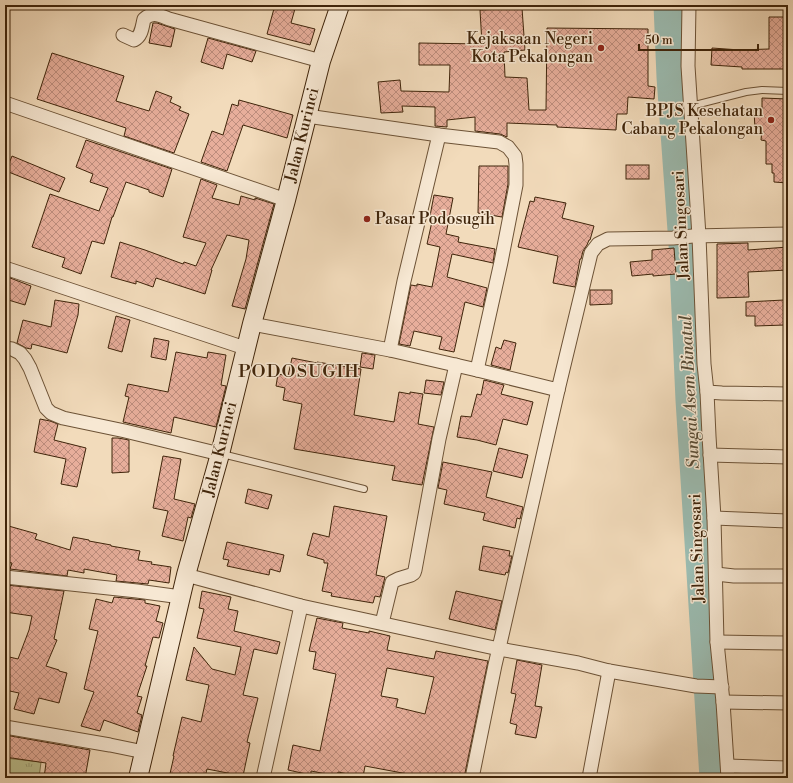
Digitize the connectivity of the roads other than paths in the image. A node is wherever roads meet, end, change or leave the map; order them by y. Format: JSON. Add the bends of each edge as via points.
{"nodes":[{"id":1,"x":340,"y":5,"type":"edge"},
{"id":2,"x":689,"y":5,"type":"edge"},
{"id":3,"x":123,"y":35,"type":"dead end"},
{"id":4,"x":321,"y":61,"type":"junction"},
{"id":5,"x":788,"y":91,"type":"edge"},
{"id":6,"x":5,"y":103,"type":"edge"},
{"id":7,"x":691,"y":106,"type":"junction"},
{"id":8,"x":308,"y":116,"type":"junction"},
{"id":9,"x":439,"y":135,"type":"junction"},
{"id":10,"x":286,"y":200,"type":"junction"},
{"id":11,"x":788,"y":234,"type":"edge"},
{"id":12,"x":696,"y":236,"type":"junction"},
{"id":13,"x":5,"y":268,"type":"edge"},
{"id":14,"x":252,"y":324,"type":"junction"},
{"id":15,"x":5,"y":348,"type":"edge"},
{"id":16,"x":246,"y":348,"type":"junction"},
{"id":17,"x":390,"y":350,"type":"junction"},
{"id":18,"x":456,"y":365,"type":"junction"},
{"id":19,"x":477,"y":370,"type":"junction"},
{"id":20,"x":558,"y":390,"type":"junction"},
{"id":21,"x":707,"y":392,"type":"junction"},
{"id":22,"x":788,"y":394,"type":"edge"},
{"id":23,"x":220,"y":454,"type":"junction"},
{"id":24,"x":710,"y":455,"type":"junction"},
{"id":25,"x":788,"y":456,"type":"edge"},
{"id":26,"x":364,"y":489,"type":"dead end"},
{"id":27,"x":714,"y":518,"type":"junction"},
{"id":28,"x":788,"y":521,"type":"edge"},
{"id":29,"x":716,"y":574,"type":"junction"},
{"id":30,"x":186,"y":575,"type":"junction"},
{"id":31,"x":788,"y":576,"type":"edge"},
{"id":32,"x":5,"y":577,"type":"edge"},
{"id":33,"x":181,"y":597,"type":"junction"},
{"id":34,"x":301,"y":606,"type":"junction"},
{"id":35,"x":382,"y":624,"type":"junction"},
{"id":36,"x":718,"y":642,"type":"junction"},
{"id":37,"x":788,"y":643,"type":"edge"},
{"id":38,"x":499,"y":649,"type":"junction"},
{"id":39,"x":610,"y":670,"type":"junction"},
{"id":40,"x":717,"y":687,"type":"junction"},
{"id":41,"x":723,"y":702,"type":"junction"},
{"id":42,"x":788,"y":703,"type":"edge"},
{"id":43,"x":5,"y":727,"type":"edge"},
{"id":44,"x":144,"y":752,"type":"junction"},
{"id":45,"x":788,"y":768,"type":"edge"},
{"id":46,"x":728,"y":772,"type":"edge"},
{"id":47,"x":138,"y":778,"type":"edge"},
{"id":48,"x":263,"y":778,"type":"edge"},
{"id":49,"x":472,"y":778,"type":"edge"},
{"id":50,"x":589,"y":778,"type":"edge"}],
"edges":[{"from":1,"to":4,"type":"street","name":"Jalan Kurinci"},
{"from":2,"to":7,"type":"street","name":"Jalan Singosari","via":[[688,66]]},
{"from":3,"to":4,"type":"street","via":[[134,40],[138,38],[144,18],[156,14]]},
{"from":4,"to":8,"type":"street","name":"Jalan Kurinci"},
{"from":5,"to":7,"type":"lane","via":[[746,92]]},
{"from":6,"to":10,"type":"street"},
{"from":7,"to":12,"type":"street","name":"Jalan Singosari"},
{"from":8,"to":9,"type":"street"},
{"from":8,"to":10,"type":"street","name":"Jalan Kurinci"},
{"from":9,"to":17,"type":"street"},
{"from":9,"to":19,"type":"street","via":[[499,142],[508,147],[515,156],[516,185]]},
{"from":10,"to":14,"type":"street","name":"Jalan Kurinci"},
{"from":11,"to":12,"type":"street"},
{"from":12,"to":20,"type":"street","via":[[608,239],[598,244],[591,253]]},
{"from":12,"to":21,"type":"street","name":"Jalan Singosari"},
{"from":13,"to":16,"type":"street"},
{"from":14,"to":16,"type":"street","name":"Jalan Kurinci"},
{"from":14,"to":17,"type":"street"},
{"from":15,"to":23,"type":"street","via":[[20,353],[25,359],[46,408],[52,413],[63,418]]},
{"from":16,"to":23,"type":"street","name":"Jalan Kurinci"},
{"from":17,"to":18,"type":"street"},
{"from":18,"to":19,"type":"street"},
{"from":18,"to":35,"type":"street","via":[[439,439],[415,570],[411,575],[392,582]]},
{"from":19,"to":20,"type":"street"},
{"from":20,"to":38,"type":"street"},
{"from":21,"to":22,"type":"street"},
{"from":21,"to":24,"type":"street","name":"Jalan Singosari"},
{"from":23,"to":26,"type":"lane"},
{"from":23,"to":30,"type":"street","name":"Jalan Kurinci"},
{"from":24,"to":25,"type":"street"},
{"from":24,"to":27,"type":"street","name":"Jalan Singosari"},
{"from":27,"to":28,"type":"street"},
{"from":27,"to":29,"type":"street","name":"Jalan Singosari"},
{"from":29,"to":31,"type":"street"},
{"from":29,"to":36,"type":"street","name":"Jalan Singosari"},
{"from":30,"to":33,"type":"street","name":"Jalan Kurinci"},
{"from":30,"to":34,"type":"street"},
{"from":32,"to":33,"type":"street"},
{"from":33,"to":44,"type":"street","name":"Jalan Kurinci"},
{"from":34,"to":35,"type":"street"},
{"from":34,"to":48,"type":"street"},
{"from":35,"to":38,"type":"street"},
{"from":36,"to":37,"type":"street"},
{"from":36,"to":40,"type":"street","name":"Jalan Singosari"},
{"from":38,"to":39,"type":"street"},
{"from":38,"to":49,"type":"street"},
{"from":39,"to":40,"type":"street","via":[[696,686]]},
{"from":39,"to":50,"type":"street"},
{"from":40,"to":41,"type":"street","name":"Jalan Singosari"},
{"from":41,"to":42,"type":"street"},
{"from":41,"to":46,"type":"street","name":"Jalan Singosari"},
{"from":43,"to":44,"type":"street"},
{"from":44,"to":47,"type":"street","name":"Jalan Kurinci"},
{"from":45,"to":46,"type":"street"}]}
